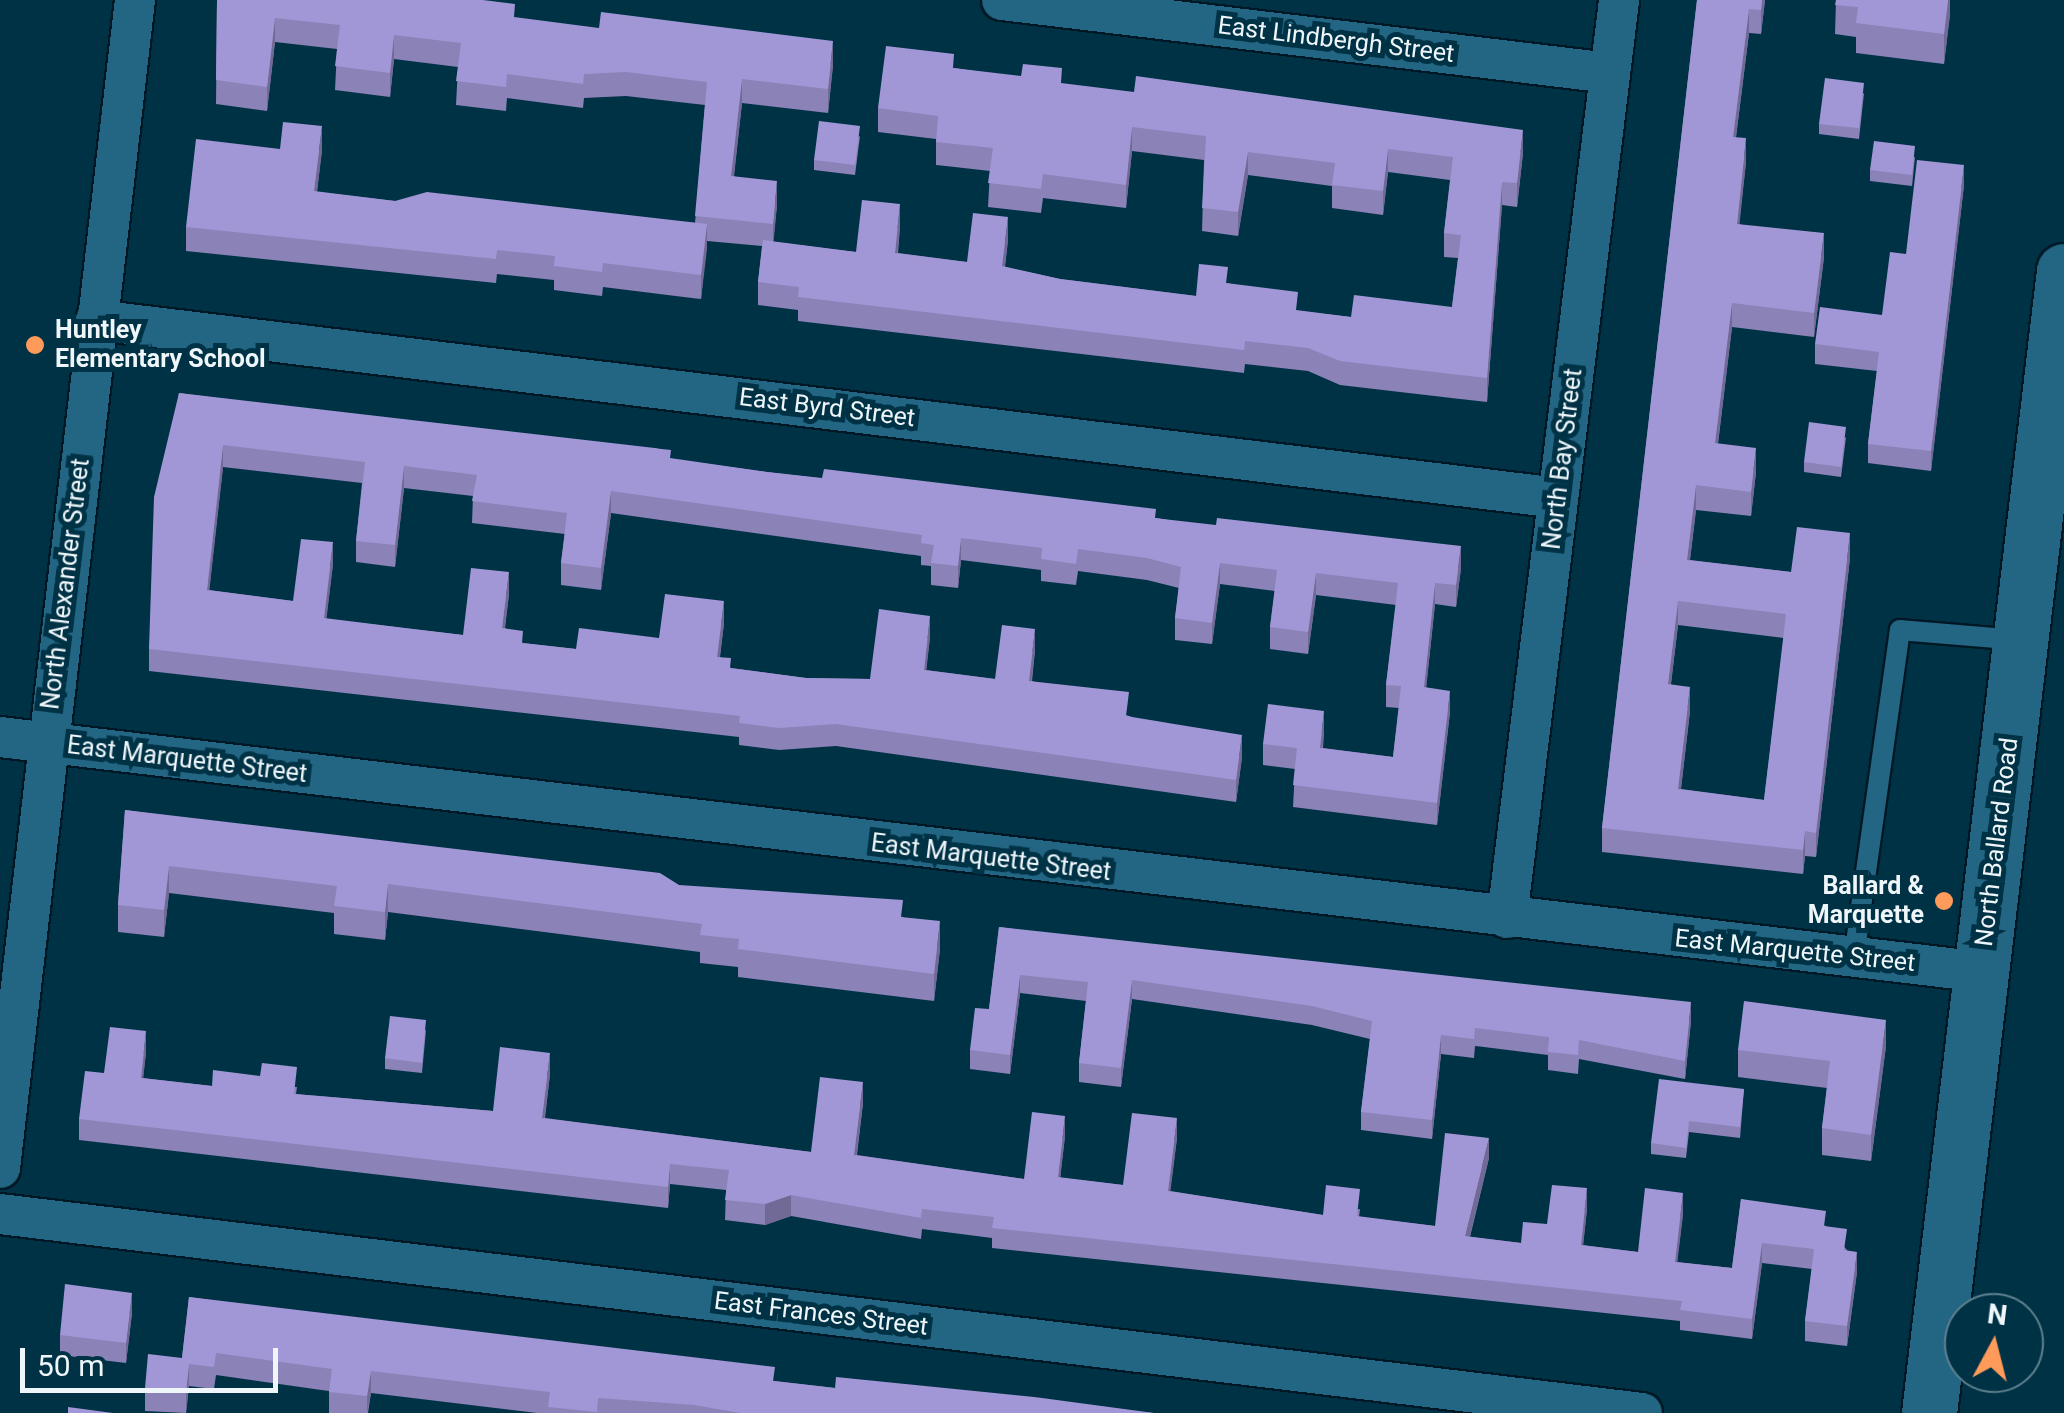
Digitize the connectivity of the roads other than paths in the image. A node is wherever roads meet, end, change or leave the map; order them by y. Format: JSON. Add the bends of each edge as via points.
{"nodes":[{"id":1,"x":134,"y":0,"type":"edge"},
{"id":2,"x":1002,"y":0,"type":"edge"},
{"id":3,"x":1619,"y":0,"type":"edge"},
{"id":4,"x":1610,"y":73,"type":"junction"},
{"id":5,"x":2064,"y":271,"type":"edge"},
{"id":6,"x":96,"y":320,"type":"junction"},
{"id":7,"x":1558,"y":498,"type":"junction"},
{"id":8,"x":2021,"y":640,"type":"junction"},
{"id":9,"x":0,"y":737,"type":"edge"},
{"id":10,"x":47,"y":743,"type":"junction"},
{"id":11,"x":1507,"y":918,"type":"junction"},
{"id":12,"x":1854,"y":957,"type":"junction"},
{"id":13,"x":1982,"y":972,"type":"junction"},
{"id":14,"x":0,"y":1168,"type":"edge"},
{"id":15,"x":0,"y":1214,"type":"edge"},
{"id":16,"x":1642,"y":1413,"type":"edge"},
{"id":17,"x":1929,"y":1413,"type":"edge"}],
"edges":[{"from":1,"to":6,"type":"street","name":"North Alexander Street"},
{"from":2,"to":4,"type":"street","name":"East Lindbergh Street"},
{"from":3,"to":4,"type":"street","name":"North Bay Street"},
{"from":4,"to":7,"type":"street","name":"North Bay Street"},
{"from":5,"to":8,"type":"main road","name":"North Ballard Road"},
{"from":6,"to":7,"type":"street","name":"East Byrd Street"},
{"from":6,"to":10,"type":"street","name":"North Alexander Street"},
{"from":7,"to":11,"type":"street","name":"North Bay Street"},
{"from":8,"to":12,"type":"lane","via":[[1900,630]]},
{"from":8,"to":13,"type":"main road","name":"North Ballard Road"},
{"from":9,"to":10,"type":"street","name":"East Marquette Street"},
{"from":10,"to":11,"type":"street","name":"East Marquette Street"},
{"from":10,"to":14,"type":"street","name":"North Alexander Street"},
{"from":11,"to":12,"type":"street","name":"East Marquette Street"},
{"from":12,"to":13,"type":"street","name":"East Marquette Street"},
{"from":13,"to":17,"type":"main road","name":"North Ballard Road"},
{"from":15,"to":16,"type":"street","name":"East Frances Street"}]}
